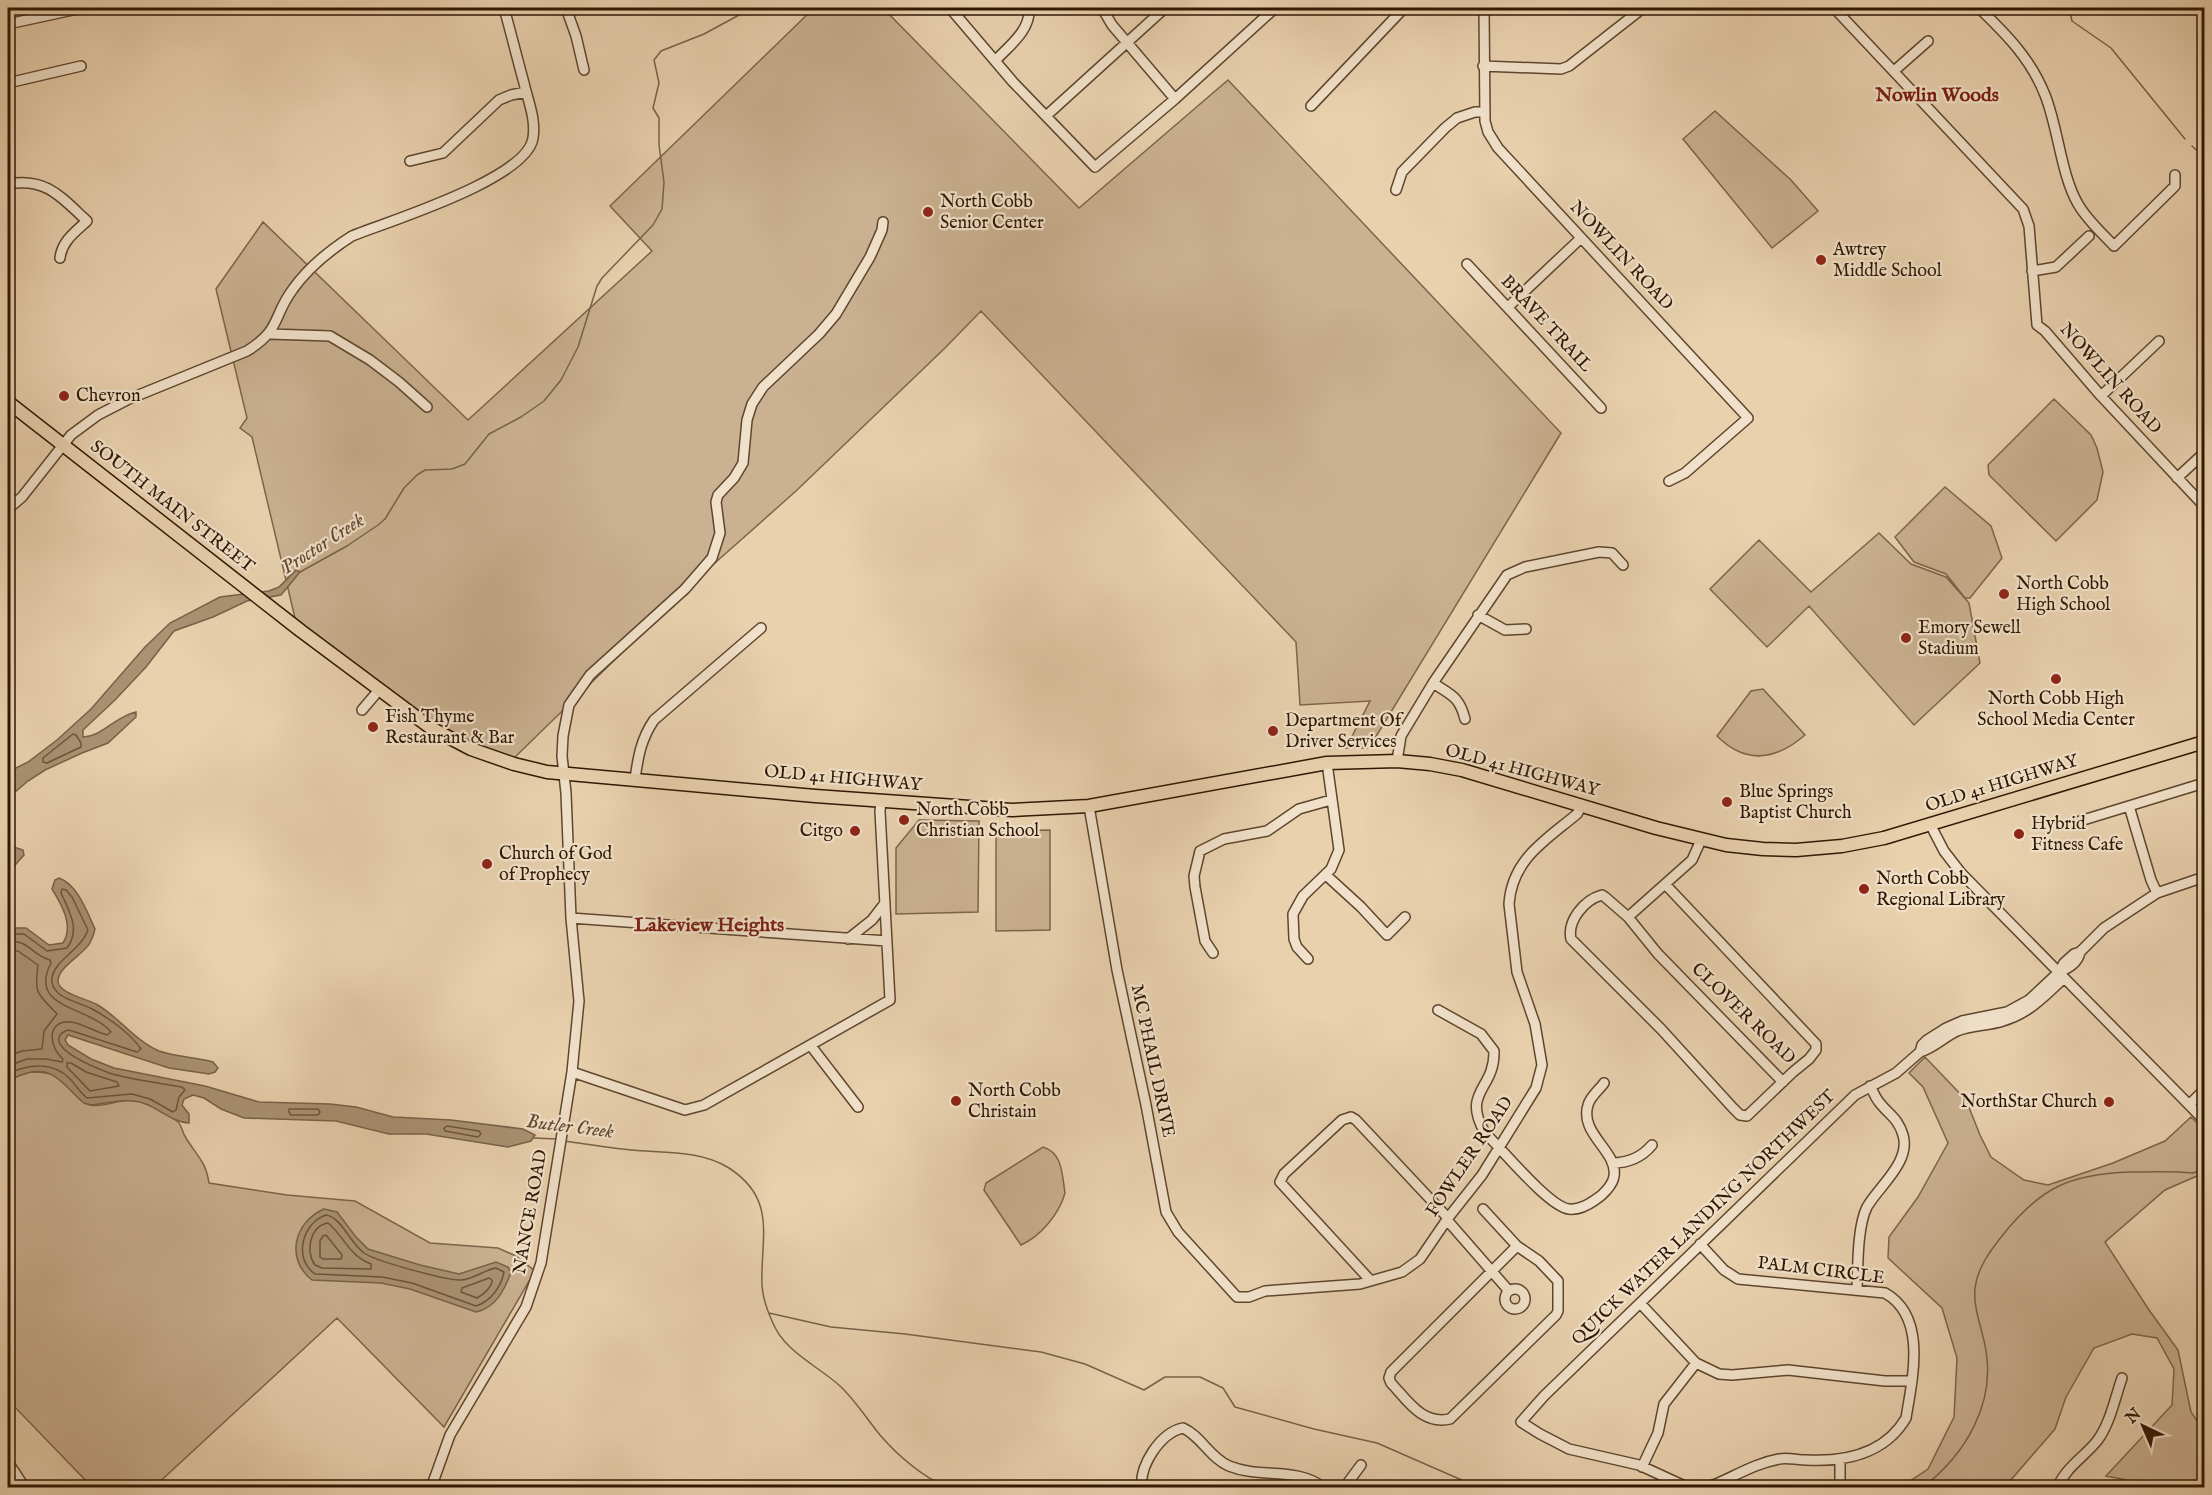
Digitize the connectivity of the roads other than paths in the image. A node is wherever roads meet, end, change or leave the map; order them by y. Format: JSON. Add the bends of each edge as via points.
{"nodes":[{"id":1,"x":82,"y":8,"type":"edge"},
{"id":2,"x":504,"y":8,"type":"edge"},
{"id":3,"x":566,"y":8,"type":"edge"},
{"id":4,"x":950,"y":8,"type":"edge"},
{"id":5,"x":1029,"y":8,"type":"edge"},
{"id":6,"x":1102,"y":8,"type":"edge"},
{"id":7,"x":1165,"y":8,"type":"edge"},
{"id":8,"x":1275,"y":8,"type":"edge"},
{"id":9,"x":1404,"y":8,"type":"edge"},
{"id":10,"x":1484,"y":8,"type":"edge"},
{"id":11,"x":1642,"y":8,"type":"edge"},
{"id":12,"x":1834,"y":8,"type":"edge"},
{"id":13,"x":1979,"y":8,"type":"edge"},
{"id":14,"x":8,"y":24,"type":"edge"},
{"id":15,"x":1928,"y":41,"type":"dead end"},
{"id":16,"x":1127,"y":42,"type":"junction"},
{"id":17,"x":995,"y":61,"type":"junction"},
{"id":18,"x":81,"y":66,"type":"dead end"},
{"id":19,"x":1483,"y":66,"type":"junction"},
{"id":20,"x":584,"y":70,"type":"dead end"},
{"id":21,"x":1894,"y":71,"type":"junction"},
{"id":22,"x":8,"y":83,"type":"edge"},
{"id":23,"x":526,"y":92,"type":"junction"},
{"id":24,"x":1175,"y":99,"type":"junction"},
{"id":25,"x":1311,"y":106,"type":"dead end"},
{"id":26,"x":1484,"y":112,"type":"junction"},
{"id":27,"x":1046,"y":116,"type":"junction"},
{"id":28,"x":410,"y":161,"type":"dead end"},
{"id":29,"x":2175,"y":175,"type":"dead end"},
{"id":30,"x":8,"y":184,"type":"edge"},
{"id":31,"x":1396,"y":190,"type":"dead end"},
{"id":32,"x":883,"y":222,"type":"dead end"},
{"id":33,"x":2089,"y":236,"type":"dead end"},
{"id":34,"x":1581,"y":238,"type":"junction"},
{"id":35,"x":60,"y":258,"type":"dead end"},
{"id":36,"x":1467,"y":264,"type":"dead end"},
{"id":37,"x":2032,"y":271,"type":"junction"},
{"id":38,"x":1508,"y":307,"type":"junction"},
{"id":39,"x":270,"y":334,"type":"junction"},
{"id":40,"x":2159,"y":341,"type":"dead end"},
{"id":41,"x":2101,"y":396,"type":"junction"},
{"id":42,"x":8,"y":402,"type":"edge"},
{"id":43,"x":427,"y":406,"type":"dead end"},
{"id":44,"x":1601,"y":408,"type":"dead end"},
{"id":45,"x":63,"y":445,"type":"junction"},
{"id":46,"x":2205,"y":453,"type":"edge"},
{"id":47,"x":2177,"y":478,"type":"junction"},
{"id":48,"x":1669,"y":481,"type":"dead end"},
{"id":49,"x":2205,"y":507,"type":"edge"},
{"id":50,"x":8,"y":509,"type":"edge"},
{"id":51,"x":1623,"y":565,"type":"dead end"},
{"id":52,"x":1478,"y":615,"type":"junction"},
{"id":53,"x":761,"y":628,"type":"dead end"},
{"id":54,"x":1526,"y":629,"type":"dead end"},
{"id":55,"x":1433,"y":683,"type":"junction"},
{"id":56,"x":379,"y":690,"type":"junction"},
{"id":57,"x":362,"y":710,"type":"dead end"},
{"id":58,"x":1465,"y":719,"type":"dead end"},
{"id":59,"x":2204,"y":744,"type":"edge"},
{"id":60,"x":1397,"y":761,"type":"junction"},
{"id":61,"x":1327,"y":763,"type":"junction"},
{"id":62,"x":564,"y":774,"type":"junction"},
{"id":63,"x":635,"y":780,"type":"junction"},
{"id":64,"x":2205,"y":783,"type":"edge"},
{"id":65,"x":1331,"y":800,"type":"junction"},
{"id":66,"x":881,"y":801,"type":"junction"},
{"id":67,"x":1582,"y":805,"type":"junction"},
{"id":68,"x":1089,"y":806,"type":"junction"},
{"id":69,"x":2129,"y":806,"type":"junction"},
{"id":70,"x":2080,"y":821,"type":"dead end"},
{"id":71,"x":1930,"y":824,"type":"junction"},
{"id":72,"x":1701,"y":840,"type":"junction"},
{"id":73,"x":1326,"y":875,"type":"junction"},
{"id":74,"x":2205,"y":877,"type":"edge"},
{"id":75,"x":1665,"y":884,"type":"junction"},
{"id":76,"x":2157,"y":893,"type":"junction"},
{"id":77,"x":885,"y":903,"type":"junction"},
{"id":78,"x":1405,"y":917,"type":"dead end"},
{"id":79,"x":1628,"y":917,"type":"junction"},
{"id":80,"x":572,"y":918,"type":"junction"},
{"id":81,"x":848,"y":939,"type":"junction"},
{"id":82,"x":888,"y":941,"type":"junction"},
{"id":83,"x":1213,"y":953,"type":"dead end"},
{"id":84,"x":1308,"y":959,"type":"dead end"},
{"id":85,"x":2061,"y":975,"type":"junction"},
{"id":86,"x":1438,"y":1010,"type":"dead end"},
{"id":87,"x":811,"y":1046,"type":"junction"},
{"id":88,"x":572,"y":1072,"type":"junction"},
{"id":89,"x":1783,"y":1082,"type":"junction"},
{"id":90,"x":1604,"y":1083,"type":"dead end"},
{"id":91,"x":1870,"y":1086,"type":"junction"},
{"id":92,"x":2205,"y":1090,"type":"edge"},
{"id":93,"x":2189,"y":1105,"type":"junction"},
{"id":94,"x":858,"y":1107,"type":"dead end"},
{"id":95,"x":2205,"y":1120,"type":"edge"},
{"id":96,"x":1652,"y":1144,"type":"dead end"},
{"id":97,"x":1500,"y":1147,"type":"junction"},
{"id":98,"x":1612,"y":1163,"type":"junction"},
{"id":99,"x":1483,"y":1209,"type":"dead end"},
{"id":100,"x":1448,"y":1219,"type":"junction"},
{"id":101,"x":1700,"y":1244,"type":"junction"},
{"id":102,"x":1517,"y":1246,"type":"junction"},
{"id":103,"x":1492,"y":1271,"type":"junction"},
{"id":104,"x":1370,"y":1280,"type":"junction"},
{"id":105,"x":1857,"y":1289,"type":"junction"},
{"id":106,"x":1509,"y":1291,"type":"dead end"},
{"id":107,"x":1237,"y":1297,"type":"joint"},
{"id":108,"x":1640,"y":1303,"type":"junction"},
{"id":109,"x":1696,"y":1363,"type":"junction"},
{"id":110,"x":2122,"y":1378,"type":"dead end"},
{"id":111,"x":1912,"y":1381,"type":"junction"},
{"id":112,"x":1840,"y":1460,"type":"junction"},
{"id":113,"x":8,"y":1462,"type":"edge"},
{"id":114,"x":1362,"y":1466,"type":"dead end"},
{"id":115,"x":1642,"y":1467,"type":"junction"},
{"id":116,"x":25,"y":1488,"type":"edge"},
{"id":117,"x":431,"y":1488,"type":"edge"},
{"id":118,"x":1142,"y":1488,"type":"edge"},
{"id":119,"x":1324,"y":1488,"type":"edge"},
{"id":120,"x":1344,"y":1488,"type":"edge"},
{"id":121,"x":1689,"y":1488,"type":"edge"},
{"id":122,"x":1706,"y":1488,"type":"edge"},
{"id":123,"x":1840,"y":1488,"type":"edge"},
{"id":124,"x":2057,"y":1488,"type":"edge"}],
"edges":[{"from":1,"to":14,"type":"street"},
{"from":2,"to":23,"type":"street"},
{"from":3,"to":20,"type":"street"},
{"from":4,"to":17,"type":"street"},
{"from":5,"to":17,"type":"street","via":[[1019,36]]},
{"from":6,"to":16,"type":"street"},
{"from":7,"to":16,"type":"street"},
{"from":8,"to":24,"type":"street"},
{"from":9,"to":25,"type":"street"},
{"from":10,"to":19,"type":"street","name":"NOWLIN ROAD"},
{"from":11,"to":19,"type":"street","via":[[1581,58],[1561,69]]},
{"from":12,"to":21,"type":"street","name":"NOWLIN ROAD"},
{"from":13,"to":29,"type":"street","via":[[2031,66],[2045,96],[2078,204],[2114,246],[2175,186]]},
{"from":15,"to":21,"type":"street"},
{"from":16,"to":24,"type":"street"},
{"from":16,"to":27,"type":"street"},
{"from":17,"to":27,"type":"street"},
{"from":18,"to":22,"type":"street"},
{"from":19,"to":26,"type":"street","name":"NOWLIN ROAD"},
{"from":21,"to":37,"type":"street","name":"NOWLIN ROAD","via":[[2023,208],[2029,226]]},
{"from":23,"to":28,"type":"street","via":[[499,100],[443,153]]},
{"from":23,"to":39,"type":"street","via":[[534,137],[519,162],[468,190],[341,243],[294,286]]},
{"from":24,"to":27,"type":"street","via":[[1095,167]]},
{"from":26,"to":31,"type":"street","via":[[1457,118],[1445,128],[1402,172]]},
{"from":26,"to":34,"type":"street","name":"NOWLIN ROAD","via":[[1488,132],[1498,148]]},
{"from":30,"to":35,"type":"street","via":[[41,184],[87,221],[66,241]]},
{"from":32,"to":62,"type":"street","name":"NANCE ROAD","via":[[870,257],[836,314],[752,404],[743,463],[716,502],[720,533],[712,558],[575,694],[563,736]]},
{"from":33,"to":37,"type":"street","via":[[2056,267]]},
{"from":34,"to":38,"type":"street"},
{"from":34,"to":48,"type":"street","name":"NOWLIN ROAD","via":[[1748,418],[1685,473]]},
{"from":36,"to":38,"type":"street","name":"BRAVE TRAIL"},
{"from":37,"to":41,"type":"street","name":"NOWLIN ROAD","via":[[2037,325]]},
{"from":38,"to":44,"type":"street","name":"BRAVE TRAIL"},
{"from":39,"to":43,"type":"street","via":[[330,336],[385,371]]},
{"from":39,"to":45,"type":"street","via":[[247,351],[98,415]]},
{"from":40,"to":41,"type":"street"},
{"from":41,"to":47,"type":"street","name":"NOWLIN ROAD"},
{"from":42,"to":45,"type":"main road","name":"SOUTH MAIN STREET"},
{"from":45,"to":50,"type":"street"},
{"from":45,"to":56,"type":"main road","name":"SOUTH MAIN STREET"},
{"from":46,"to":47,"type":"street"},
{"from":47,"to":49,"type":"street","name":"NOWLIN ROAD"},
{"from":51,"to":52,"type":"street","via":[[1612,553],[1599,552],[1517,569],[1501,580]]},
{"from":52,"to":54,"type":"street","via":[[1505,630]]},
{"from":52,"to":55,"type":"street"},
{"from":53,"to":63,"type":"street","via":[[654,720],[639,752]]},
{"from":55,"to":58,"type":"street","via":[[1457,700]]},
{"from":55,"to":60,"type":"street","via":[[1401,736]]},
{"from":56,"to":57,"type":"street"},
{"from":56,"to":62,"type":"main road","name":"SOUTH MAIN STREET","via":[[459,744],[524,767]]},
{"from":59,"to":71,"type":"main road","name":"OLD 41 HIGHWAY"},
{"from":60,"to":61,"type":"main road","name":"OLD 41 HIGHWAY"},
{"from":60,"to":67,"type":"main road","name":"OLD 41 HIGHWAY","via":[[1462,770]]},
{"from":61,"to":65,"type":"street"},
{"from":61,"to":68,"type":"main road","name":"OLD 41 HIGHWAY"},
{"from":62,"to":63,"type":"main road","name":"OLD 41 HIGHWAY"},
{"from":62,"to":80,"type":"street","name":"NANCE ROAD"},
{"from":63,"to":66,"type":"main road","name":"OLD 41 HIGHWAY"},
{"from":64,"to":69,"type":"street"},
{"from":65,"to":73,"type":"street","via":[[1339,850]]},
{"from":65,"to":83,"type":"street","via":[[1299,809],[1267,831],[1224,839],[1200,851],[1195,887],[1205,941]]},
{"from":66,"to":68,"type":"main road","name":"OLD 41 HIGHWAY","via":[[1012,810]]},
{"from":66,"to":77,"type":"street"},
{"from":67,"to":72,"type":"main road","name":"OLD 41 HIGHWAY"},
{"from":67,"to":97,"type":"street","name":"FOWLER ROAD","via":[[1578,814],[1531,852],[1517,872],[1510,892],[1517,972],[1535,1024],[1542,1065],[1536,1088]]},
{"from":68,"to":107,"type":"street","name":"MC PHAIL DRIVE","via":[[1117,970],[1166,1212],[1178,1232]]},
{"from":69,"to":70,"type":"street"},
{"from":69,"to":76,"type":"street"},
{"from":71,"to":72,"type":"main road","name":"OLD 41 HIGHWAY","via":[[1884,838],[1824,849],[1763,849]]},
{"from":71,"to":85,"type":"street","via":[[1954,865]]},
{"from":72,"to":75,"type":"street","via":[[1692,860]]},
{"from":73,"to":78,"type":"street","via":[[1387,935]]},
{"from":73,"to":84,"type":"street","via":[[1303,896],[1293,914],[1294,939]]},
{"from":74,"to":76,"type":"street","name":"QUICK WATER LANDING NORTHWEST"},
{"from":75,"to":79,"type":"street"},
{"from":75,"to":89,"type":"street","name":"CLOVER ROAD","via":[[1814,1040],[1814,1054]]},
{"from":76,"to":85,"type":"street","name":"QUICK WATER LANDING NORTHWEST","via":[[2111,923],[2074,954],[2064,963]]},
{"from":77,"to":81,"type":"street","via":[[872,920]]},
{"from":77,"to":82,"type":"street"},
{"from":79,"to":89,"type":"street","name":"CLOVER ROAD","via":[[1658,954]]},
{"from":79,"to":89,"type":"street","name":"CLOVER ROAD","via":[[1611,900],[1599,896],[1572,921],[1571,939],[1740,1115],[1754,1111]]},
{"from":80,"to":81,"type":"street"},
{"from":80,"to":88,"type":"street","name":"NANCE ROAD","via":[[579,1001]]},
{"from":81,"to":82,"type":"street"},
{"from":82,"to":87,"type":"street","via":[[890,1000]]},
{"from":85,"to":91,"type":"street","name":"QUICK WATER LANDING NORTHWEST","via":[[2039,1002],[2024,1012],[2003,1022],[1959,1030]]},
{"from":85,"to":93,"type":"street"},
{"from":86,"to":97,"type":"street","via":[[1481,1034],[1494,1051],[1492,1072],[1475,1108],[1485,1132]]},
{"from":87,"to":88,"type":"street","via":[[704,1105],[685,1110]]},
{"from":87,"to":94,"type":"street"},
{"from":88,"to":117,"type":"street","name":"NANCE ROAD","via":[[541,1263],[526,1307],[450,1435]]},
{"from":90,"to":98,"type":"street","via":[[1588,1103],[1586,1113],[1593,1136]]},
{"from":91,"to":101,"type":"street","name":"QUICK WATER LANDING NORTHWEST","via":[[1845,1104]]},
{"from":91,"to":105,"type":"street","via":[[1879,1103],[1898,1121],[1904,1138],[1900,1161],[1866,1209]]},
{"from":92,"to":93,"type":"street"},
{"from":93,"to":95,"type":"street"},
{"from":96,"to":98,"type":"street","via":[[1630,1161]]},
{"from":97,"to":98,"type":"street","via":[[1553,1202],[1569,1209],[1598,1199],[1614,1177]]},
{"from":97,"to":100,"type":"street","name":"FOWLER ROAD"},
{"from":99,"to":102,"type":"street"},
{"from":100,"to":103,"type":"street"},
{"from":100,"to":104,"type":"street","name":"FOWLER ROAD","via":[[1420,1259],[1402,1272]]},
{"from":100,"to":104,"type":"street","via":[[1356,1120],[1342,1120],[1280,1182]]},
{"from":101,"to":105,"type":"street","name":"PALM CIRCLE","via":[[1738,1279]]},
{"from":101,"to":108,"type":"street","name":"QUICK WATER LANDING NORTHWEST"},
{"from":102,"to":103,"type":"street"},
{"from":102,"to":103,"type":"street","via":[[1558,1281],[1556,1315],[1450,1419],[1424,1417],[1391,1383],[1391,1372]]},
{"from":103,"to":106,"type":"street"},
{"from":104,"to":107,"type":"street","name":"FOWLER ROAD"},
{"from":105,"to":111,"type":"street","name":"PALM CIRCLE","via":[[1885,1293],[1900,1305],[1914,1341]]},
{"from":108,"to":109,"type":"street"},
{"from":108,"to":115,"type":"street","name":"QUICK WATER LANDING NORTHWEST","via":[[1521,1422],[1569,1449]]},
{"from":109,"to":111,"type":"street","via":[[1709,1371],[1732,1375],[1788,1370]]},
{"from":109,"to":115,"type":"street","via":[[1664,1404],[1658,1433]]},
{"from":110,"to":124,"type":"street","via":[[2103,1432],[2063,1475]]},
{"from":111,"to":112,"type":"street","name":"PALM CIRCLE","via":[[1902,1424],[1876,1448]]},
{"from":112,"to":122,"type":"street","name":"PALM CIRCLE","via":[[1786,1457],[1750,1467]]},
{"from":112,"to":123,"type":"street"},
{"from":113,"to":116,"type":"street"},
{"from":114,"to":120,"type":"street"},
{"from":115,"to":121,"type":"street"},
{"from":118,"to":119,"type":"street","via":[[1149,1456],[1168,1436],[1183,1428],[1227,1466],[1305,1476]]}]}
